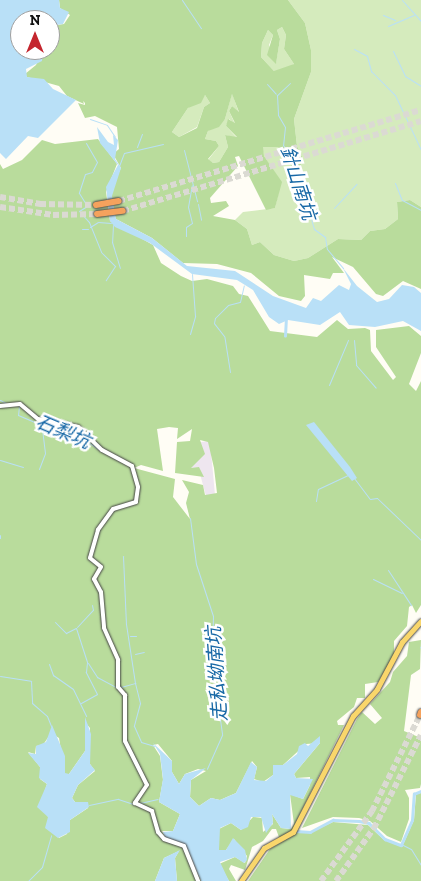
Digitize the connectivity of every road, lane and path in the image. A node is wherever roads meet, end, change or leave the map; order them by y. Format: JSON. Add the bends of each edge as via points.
{"nodes":[{"id":1,"x":119,"y":201,"type":"tunnel mouth"},
{"id":2,"x":96,"y":205,"type":"tunnel mouth"},
{"id":3,"x":123,"y":211,"type":"tunnel mouth"},
{"id":4,"x":96,"y":214,"type":"tunnel mouth"},
{"id":5,"x":0,"y":407,"type":"edge"},
{"id":6,"x":421,"y":621,"type":"edge"},
{"id":7,"x":198,"y":881,"type":"edge"},
{"id":8,"x":241,"y":881,"type":"edge"}],
"edges":[{"from":1,"to":2,"type":"highway"},
{"from":3,"to":4,"type":"highway"},
{"from":5,"to":7,"type":"street","via":[[20,404],[38,419],[77,426],[102,450],[132,466],[138,487],[136,502],[113,509],[98,530],[90,557],[101,567],[94,579],[101,592],[104,628],[118,660],[118,687],[125,696],[125,743],[147,785],[135,802],[152,811],[158,832],[164,839],[183,845]]},
{"from":6,"to":8,"type":"main road","via":[[402,642],[377,689],[353,716],[294,829],[261,850]]}]}
